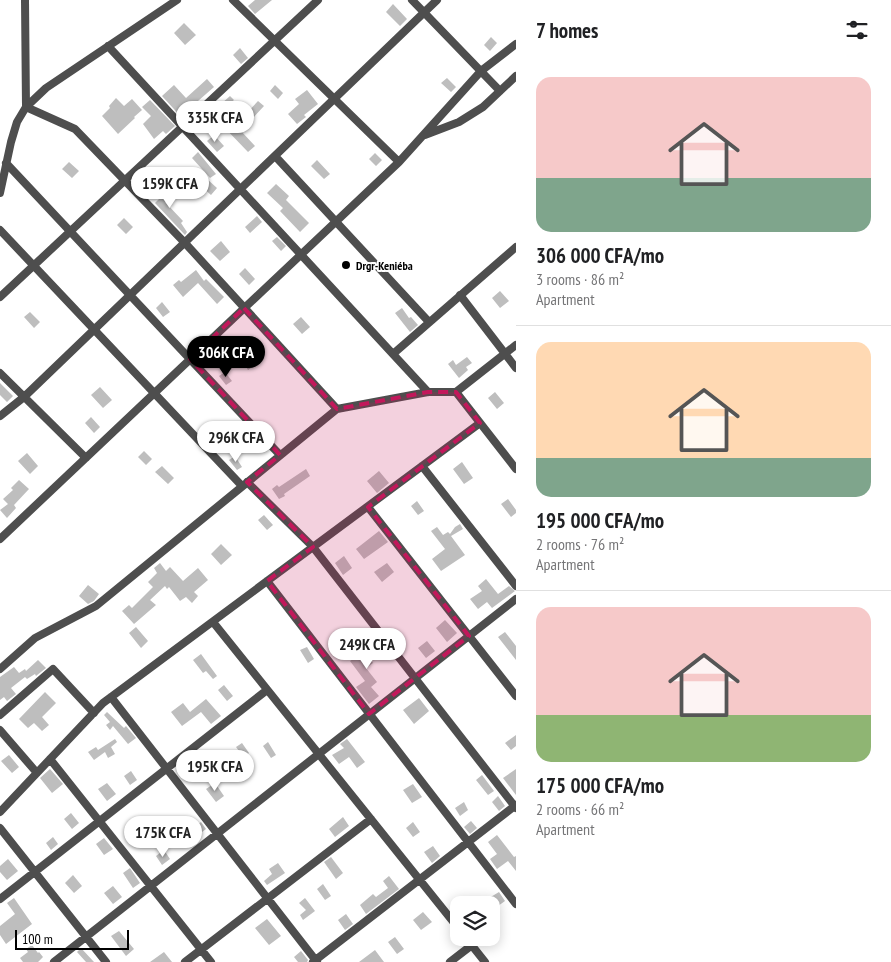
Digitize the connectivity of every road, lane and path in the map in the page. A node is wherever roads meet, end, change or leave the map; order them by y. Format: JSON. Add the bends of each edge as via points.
{"nodes":[{"id":1,"x":25,"y":0,"type":"edge"},
{"id":2,"x":177,"y":0,"type":"edge"},
{"id":3,"x":233,"y":0,"type":"edge"},
{"id":4,"x":318,"y":0,"type":"edge"},
{"id":5,"x":412,"y":0,"type":"edge"},
{"id":6,"x":437,"y":0,"type":"edge"},
{"id":7,"x":424,"y":12,"type":"junction"},
{"id":8,"x":274,"y":41,"type":"junction"},
{"id":9,"x":516,"y":44,"type":"edge"},
{"id":10,"x":108,"y":46,"type":"junction"},
{"id":11,"x":481,"y":71,"type":"junction"},
{"id":12,"x":516,"y":76,"type":"edge"},
{"id":13,"x":500,"y":91,"type":"junction"},
{"id":14,"x":334,"y":99,"type":"junction"},
{"id":15,"x":26,"y":106,"type":"junction"},
{"id":16,"x":183,"y":127,"type":"junction"},
{"id":17,"x":423,"y":135,"type":"junction"},
{"id":18,"x":275,"y":156,"type":"junction"},
{"id":19,"x":399,"y":162,"type":"junction"},
{"id":20,"x":6,"y":163,"type":"junction"},
{"id":21,"x":125,"y":181,"type":"junction"},
{"id":22,"x":241,"y":189,"type":"junction"},
{"id":23,"x":0,"y":193,"type":"edge"},
{"id":24,"x":336,"y":221,"type":"junction"},
{"id":25,"x":0,"y":230,"type":"edge"},
{"id":26,"x":71,"y":232,"type":"junction"},
{"id":27,"x":185,"y":243,"type":"junction"},
{"id":28,"x":516,"y":247,"type":"edge"},
{"id":29,"x":301,"y":254,"type":"junction"},
{"id":30,"x":34,"y":266,"type":"junction"},
{"id":31,"x":460,"y":295,"type":"junction"},
{"id":32,"x":130,"y":296,"type":"junction"},
{"id":33,"x":0,"y":298,"type":"edge"},
{"id":34,"x":244,"y":308,"type":"junction"},
{"id":35,"x":429,"y":322,"type":"junction"},
{"id":36,"x":94,"y":330,"type":"junction"},
{"id":37,"x":516,"y":346,"type":"edge"},
{"id":38,"x":393,"y":354,"type":"junction"},
{"id":39,"x":505,"y":354,"type":"junction"},
{"id":40,"x":190,"y":359,"type":"junction"},
{"id":41,"x":516,"y":368,"type":"edge"},
{"id":42,"x":0,"y":373,"type":"edge"},
{"id":43,"x":428,"y":392,"type":"junction"},
{"id":44,"x":456,"y":392,"type":"junction"},
{"id":45,"x":154,"y":393,"type":"junction"},
{"id":46,"x":24,"y":397,"type":"junction"},
{"id":47,"x":337,"y":409,"type":"junction"},
{"id":48,"x":0,"y":416,"type":"edge"},
{"id":49,"x":480,"y":423,"type":"junction"},
{"id":50,"x":280,"y":456,"type":"junction"},
{"id":51,"x":86,"y":458,"type":"junction"},
{"id":52,"x":422,"y":466,"type":"junction"},
{"id":53,"x":516,"y":469,"type":"edge"},
{"id":54,"x":244,"y":484,"type":"junction"},
{"id":55,"x":368,"y":506,"type":"junction"},
{"id":56,"x":0,"y":539,"type":"edge"},
{"id":57,"x":313,"y":547,"type":"junction"},
{"id":58,"x":267,"y":582,"type":"junction"},
{"id":59,"x":516,"y":586,"type":"edge"},
{"id":60,"x":516,"y":599,"type":"edge"},
{"id":61,"x":213,"y":622,"type":"junction"},
{"id":62,"x":469,"y":636,"type":"junction"},
{"id":63,"x":0,"y":669,"type":"edge"},
{"id":64,"x":415,"y":678,"type":"junction"},
{"id":65,"x":267,"y":690,"type":"junction"},
{"id":66,"x":516,"y":696,"type":"edge"},
{"id":67,"x":111,"y":697,"type":"junction"},
{"id":68,"x":94,"y":713,"type":"junction"},
{"id":69,"x":370,"y":714,"type":"junction"},
{"id":70,"x":0,"y":715,"type":"edge"},
{"id":71,"x":0,"y":730,"type":"edge"},
{"id":72,"x":319,"y":754,"type":"junction"},
{"id":73,"x":50,"y":759,"type":"junction"},
{"id":74,"x":166,"y":768,"type":"junction"},
{"id":75,"x":37,"y":773,"type":"junction"},
{"id":76,"x":516,"y":807,"type":"edge"},
{"id":77,"x":0,"y":812,"type":"edge"},
{"id":78,"x":370,"y":818,"type":"junction"},
{"id":79,"x":99,"y":821,"type":"junction"},
{"id":80,"x":1,"y":830,"type":"edge"},
{"id":81,"x":217,"y":834,"type":"junction"},
{"id":82,"x":468,"y":842,"type":"junction"},
{"id":83,"x":35,"y":872,"type":"junction"},
{"id":84,"x":420,"y":880,"type":"junction"},
{"id":85,"x":151,"y":886,"type":"junction"},
{"id":86,"x":267,"y":898,"type":"junction"},
{"id":87,"x":0,"y":899,"type":"edge"},
{"id":88,"x":516,"y":904,"type":"edge"},
{"id":89,"x":450,"y":918,"type":"edge"},
{"id":90,"x":86,"y":936,"type":"junction"},
{"id":91,"x":471,"y":946,"type":"edge"},
{"id":92,"x":473,"y":946,"type":"edge"},
{"id":93,"x":201,"y":950,"type":"junction"},
{"id":94,"x":315,"y":961,"type":"edge"},
{"id":95,"x":54,"y":962,"type":"edge"},
{"id":96,"x":106,"y":962,"type":"edge"},
{"id":97,"x":185,"y":962,"type":"edge"},
{"id":98,"x":211,"y":962,"type":"edge"},
{"id":99,"x":450,"y":962,"type":"edge"},
{"id":100,"x":486,"y":962,"type":"edge"}],
"edges":[{"from":1,"to":15,"type":"street"},
{"from":2,"to":10,"type":"street"},
{"from":3,"to":8,"type":"street"},
{"from":4,"to":8,"type":"street"},
{"from":5,"to":7,"type":"street"},
{"from":6,"to":7,"type":"street"},
{"from":7,"to":11,"type":"street"},
{"from":7,"to":14,"type":"street"},
{"from":8,"to":14,"type":"street"},
{"from":8,"to":16,"type":"street"},
{"from":9,"to":11,"type":"street"},
{"from":10,"to":15,"type":"street","via":[[46,88]]},
{"from":10,"to":16,"type":"street"},
{"from":11,"to":13,"type":"street"},
{"from":11,"to":17,"type":"street"},
{"from":12,"to":13,"type":"street"},
{"from":13,"to":17,"type":"street","via":[[483,107],[459,122]]},
{"from":14,"to":18,"type":"street"},
{"from":14,"to":19,"type":"street"},
{"from":15,"to":20,"type":"street","via":[[17,122]]},
{"from":15,"to":21,"type":"street","via":[[75,130]]},
{"from":16,"to":21,"type":"street"},
{"from":16,"to":22,"type":"street"},
{"from":17,"to":19,"type":"street"},
{"from":18,"to":22,"type":"street"},
{"from":18,"to":24,"type":"street"},
{"from":19,"to":24,"type":"street"},
{"from":20,"to":23,"type":"street"},
{"from":20,"to":26,"type":"street"},
{"from":21,"to":26,"type":"street"},
{"from":21,"to":27,"type":"street"},
{"from":22,"to":27,"type":"street"},
{"from":22,"to":29,"type":"street"},
{"from":24,"to":29,"type":"street"},
{"from":24,"to":35,"type":"street"},
{"from":25,"to":30,"type":"street"},
{"from":26,"to":30,"type":"street"},
{"from":26,"to":32,"type":"street"},
{"from":27,"to":32,"type":"street"},
{"from":27,"to":34,"type":"street"},
{"from":28,"to":31,"type":"street"},
{"from":29,"to":34,"type":"street"},
{"from":29,"to":38,"type":"street"},
{"from":30,"to":33,"type":"street"},
{"from":30,"to":36,"type":"street"},
{"from":31,"to":35,"type":"street"},
{"from":31,"to":39,"type":"street"},
{"from":32,"to":36,"type":"street"},
{"from":32,"to":40,"type":"street"},
{"from":34,"to":40,"type":"street"},
{"from":34,"to":47,"type":"street"},
{"from":35,"to":38,"type":"street"},
{"from":36,"to":45,"type":"street"},
{"from":36,"to":46,"type":"street"},
{"from":37,"to":39,"type":"street"},
{"from":38,"to":43,"type":"street"},
{"from":39,"to":41,"type":"street"},
{"from":39,"to":44,"type":"street"},
{"from":40,"to":45,"type":"street"},
{"from":40,"to":50,"type":"street"},
{"from":42,"to":46,"type":"street"},
{"from":43,"to":44,"type":"street"},
{"from":43,"to":47,"type":"street"},
{"from":44,"to":49,"type":"street"},
{"from":45,"to":51,"type":"street"},
{"from":45,"to":54,"type":"street"},
{"from":46,"to":48,"type":"street"},
{"from":46,"to":51,"type":"street"},
{"from":47,"to":50,"type":"street"},
{"from":49,"to":52,"type":"street"},
{"from":49,"to":53,"type":"street"},
{"from":50,"to":54,"type":"street"},
{"from":51,"to":56,"type":"street"},
{"from":52,"to":55,"type":"street"},
{"from":52,"to":59,"type":"street"},
{"from":54,"to":57,"type":"street"},
{"from":54,"to":63,"type":"street","via":[[96,606],[35,638]]},
{"from":55,"to":57,"type":"street"},
{"from":55,"to":62,"type":"street"},
{"from":57,"to":58,"type":"street"},
{"from":57,"to":64,"type":"street"},
{"from":58,"to":61,"type":"street"},
{"from":58,"to":69,"type":"street"},
{"from":60,"to":62,"type":"street"},
{"from":61,"to":65,"type":"street"},
{"from":61,"to":67,"type":"street"},
{"from":62,"to":64,"type":"street"},
{"from":62,"to":66,"type":"street"},
{"from":64,"to":69,"type":"street"},
{"from":64,"to":76,"type":"street"},
{"from":65,"to":72,"type":"street"},
{"from":65,"to":74,"type":"street"},
{"from":67,"to":68,"type":"street"},
{"from":67,"to":74,"type":"street"},
{"from":68,"to":70,"type":"street","via":[[53,669]]},
{"from":68,"to":73,"type":"street"},
{"from":69,"to":72,"type":"street"},
{"from":69,"to":82,"type":"street"},
{"from":71,"to":75,"type":"street"},
{"from":72,"to":78,"type":"street"},
{"from":72,"to":81,"type":"street"},
{"from":73,"to":75,"type":"street"},
{"from":73,"to":79,"type":"street"},
{"from":74,"to":79,"type":"street"},
{"from":74,"to":81,"type":"street"},
{"from":75,"to":77,"type":"street"},
{"from":76,"to":82,"type":"street"},
{"from":78,"to":84,"type":"street"},
{"from":78,"to":86,"type":"street"},
{"from":79,"to":83,"type":"street"},
{"from":79,"to":85,"type":"street"},
{"from":80,"to":83,"type":"street"},
{"from":81,"to":85,"type":"street"},
{"from":81,"to":86,"type":"street"},
{"from":82,"to":84,"type":"street"},
{"from":82,"to":88,"type":"street"},
{"from":83,"to":87,"type":"street"},
{"from":83,"to":90,"type":"street"},
{"from":84,"to":89,"type":"street"},
{"from":84,"to":94,"type":"street"},
{"from":85,"to":90,"type":"street"},
{"from":85,"to":93,"type":"street"},
{"from":86,"to":93,"type":"street"},
{"from":86,"to":94,"type":"street"},
{"from":90,"to":95,"type":"street"},
{"from":90,"to":96,"type":"street"},
{"from":91,"to":99,"type":"street"},
{"from":92,"to":100,"type":"street"},
{"from":93,"to":97,"type":"street"},
{"from":93,"to":98,"type":"street"}]}
